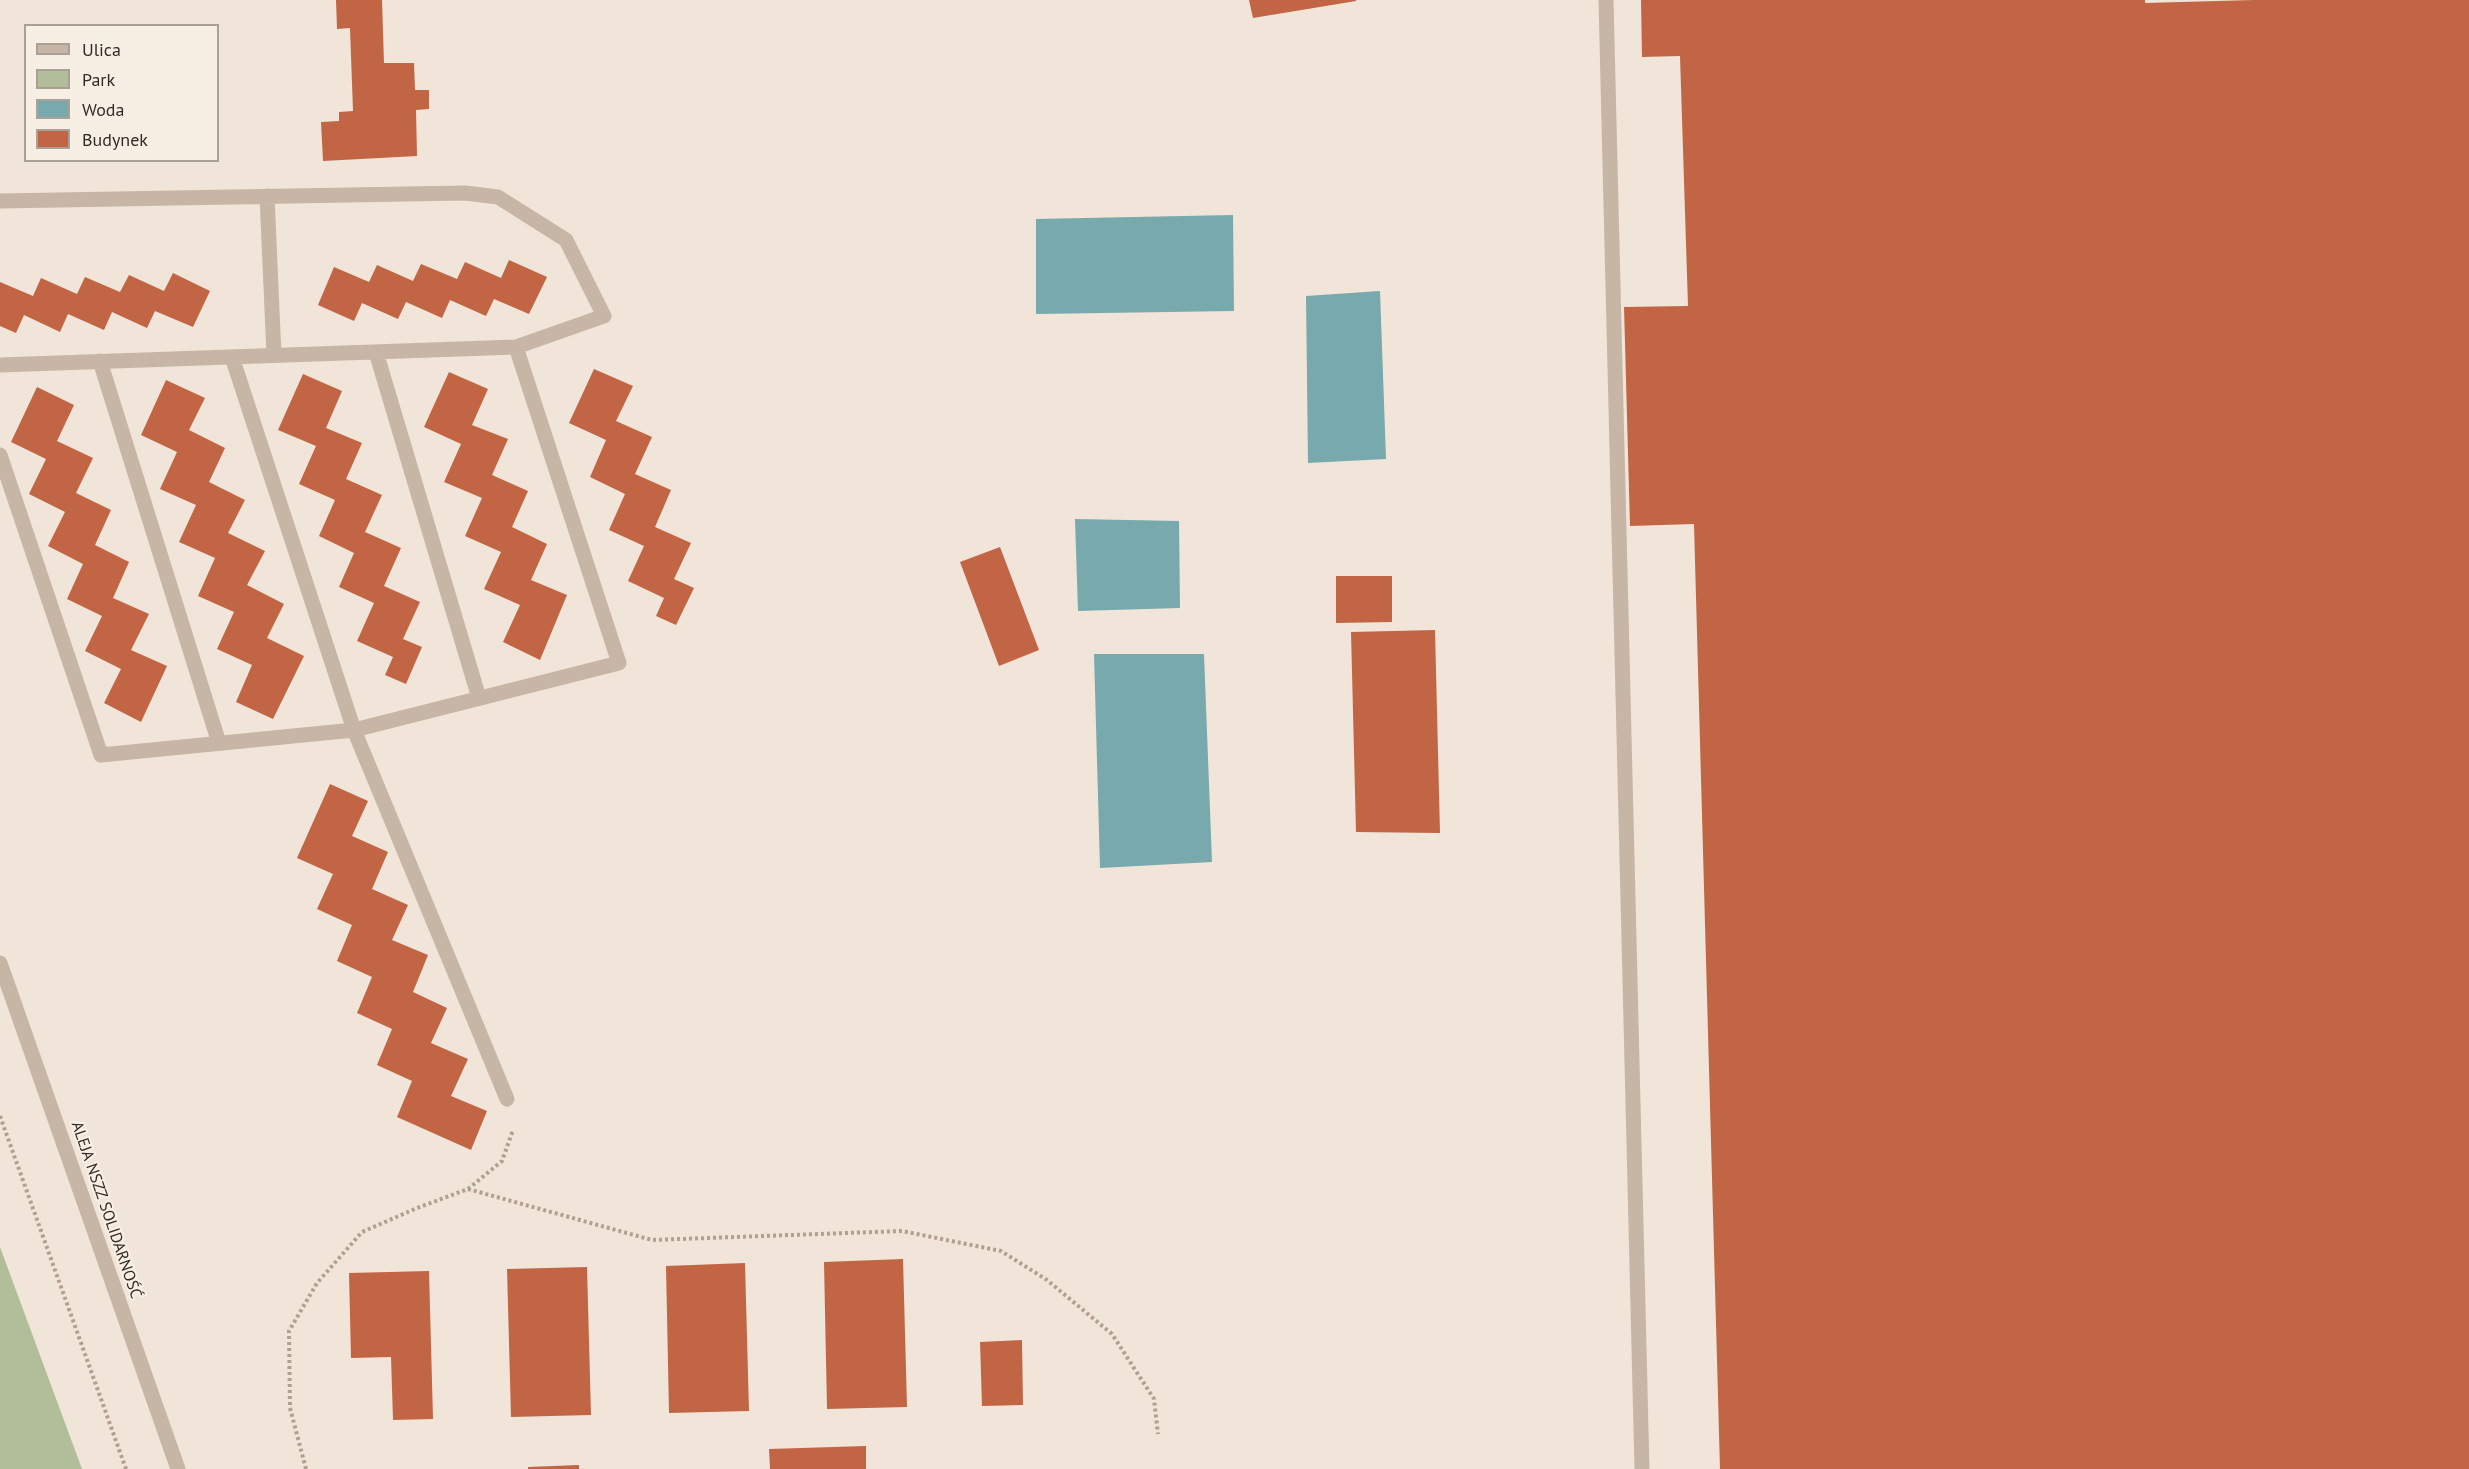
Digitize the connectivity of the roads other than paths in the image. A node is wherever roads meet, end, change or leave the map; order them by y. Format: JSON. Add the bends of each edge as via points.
{"nodes":[{"id":1,"x":1606,"y":0,"type":"edge"},
{"id":2,"x":267,"y":196,"type":"junction"},
{"id":3,"x":0,"y":201,"type":"edge"},
{"id":4,"x":516,"y":347,"type":"junction"},
{"id":5,"x":376,"y":352,"type":"junction"},
{"id":6,"x":274,"y":355,"type":"junction"},
{"id":7,"x":232,"y":357,"type":"junction"},
{"id":8,"x":100,"y":361,"type":"junction"},
{"id":9,"x":0,"y":365,"type":"edge"},
{"id":10,"x":0,"y":455,"type":"edge"},
{"id":11,"x":479,"y":698,"type":"junction"},
{"id":12,"x":354,"y":730,"type":"junction"},
{"id":13,"x":219,"y":743,"type":"junction"},
{"id":14,"x":0,"y":963,"type":"edge"},
{"id":15,"x":507,"y":1099,"type":"road end"},
{"id":16,"x":178,"y":1469,"type":"edge"},
{"id":17,"x":1642,"y":1469,"type":"edge"}],
"edges":[{"from":1,"to":17,"type":"street"},
{"from":2,"to":3,"type":"street"},
{"from":2,"to":4,"type":"street","via":[[465,193],[498,197],[566,240],[604,316]]},
{"from":2,"to":6,"type":"street"},
{"from":4,"to":5,"type":"street"},
{"from":4,"to":11,"type":"street","via":[[619,663]]},
{"from":5,"to":6,"type":"street"},
{"from":5,"to":11,"type":"street"},
{"from":6,"to":7,"type":"street"},
{"from":7,"to":8,"type":"street"},
{"from":7,"to":12,"type":"street"},
{"from":8,"to":9,"type":"street"},
{"from":8,"to":13,"type":"street"},
{"from":10,"to":13,"type":"street","via":[[101,754]]},
{"from":11,"to":12,"type":"street"},
{"from":12,"to":13,"type":"street"},
{"from":12,"to":15,"type":"street"},
{"from":14,"to":16,"type":"street","name":"ALEJA NSZZ SOLIDARNOŚĆ"}]}
